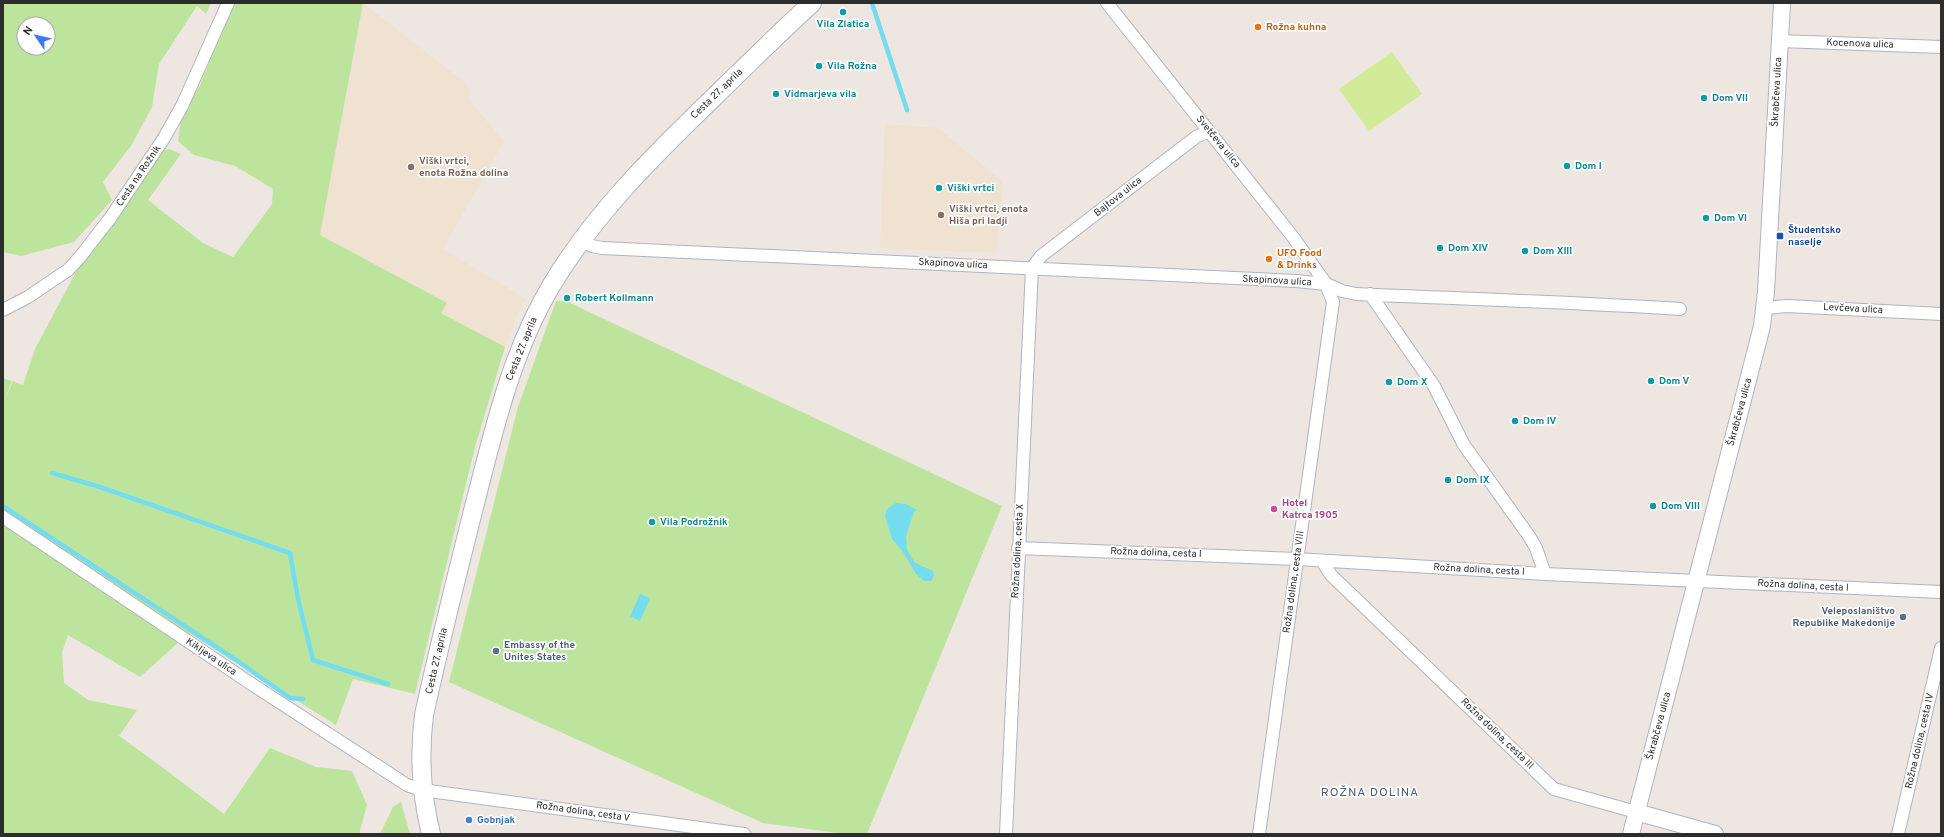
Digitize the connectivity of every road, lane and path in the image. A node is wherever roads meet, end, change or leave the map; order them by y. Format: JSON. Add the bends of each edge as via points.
{"nodes":[{"id":1,"x":228,"y":3,"type":"edge"},
{"id":2,"x":1107,"y":3,"type":"edge"},
{"id":3,"x":1782,"y":3,"type":"edge"},
{"id":4,"x":808,"y":4,"type":"edge"},
{"id":5,"x":1780,"y":41,"type":"junction"},
{"id":6,"x":1941,"y":47,"type":"edge"},
{"id":7,"x":1209,"y":131,"type":"junction"},
{"id":8,"x":582,"y":240,"type":"junction"},
{"id":9,"x":1032,"y":268,"type":"junction"},
{"id":10,"x":1326,"y":284,"type":"junction"},
{"id":11,"x":1370,"y":294,"type":"junction"},
{"id":12,"x":1765,"y":308,"type":"junction"},
{"id":13,"x":1680,"y":309,"type":"dead end"},
{"id":14,"x":3,"y":310,"type":"edge"},
{"id":15,"x":1941,"y":314,"type":"edge"},
{"id":16,"x":3,"y":517,"type":"edge"},
{"id":17,"x":1018,"y":548,"type":"junction"},
{"id":18,"x":1297,"y":559,"type":"junction"},
{"id":19,"x":1322,"y":561,"type":"junction"},
{"id":20,"x":1545,"y":574,"type":"junction"},
{"id":21,"x":1696,"y":580,"type":"junction"},
{"id":22,"x":1941,"y":592,"type":"edge"},
{"id":23,"x":1941,"y":648,"type":"edge"},
{"id":24,"x":422,"y":790,"type":"junction"},
{"id":25,"x":1636,"y":812,"type":"junction"},
{"id":26,"x":430,"y":834,"type":"edge"},
{"id":27,"x":744,"y":834,"type":"edge"},
{"id":28,"x":1006,"y":834,"type":"edge"},
{"id":29,"x":1259,"y":834,"type":"edge"},
{"id":30,"x":1631,"y":834,"type":"edge"},
{"id":31,"x":1715,"y":834,"type":"edge"},
{"id":32,"x":1898,"y":834,"type":"edge"}],
"edges":[{"from":1,"to":14,"type":"street","name":"Cesta na Rožnik","via":[[182,106],[164,138],[111,217],[68,270],[28,297]]},
{"from":2,"to":7,"type":"street","name":"Svetčeva ulica"},
{"from":3,"to":5,"type":"street","name":"Škrabčeva ulica"},
{"from":4,"to":8,"type":"main road","name":"Cesta 27. aprila","via":[[659,151],[623,189]]},
{"from":5,"to":6,"type":"street","name":"Kocenova ulica"},
{"from":5,"to":12,"type":"street","name":"Škrabčeva ulica"},
{"from":7,"to":9,"type":"street","name":"Bajtova ulica","via":[[1196,137],[1048,251]]},
{"from":7,"to":10,"type":"street","name":"Svetčeva ulica","via":[[1293,237]]},
{"from":8,"to":9,"type":"street","name":"Skapinova ulica","via":[[602,248]]},
{"from":8,"to":24,"type":"main road","name":"Cesta 27. aprila","via":[[536,314],[517,358],[500,410],[426,708],[421,742]]},
{"from":9,"to":10,"type":"street","name":"Skapinova ulica"},
{"from":9,"to":17,"type":"street","name":"Rožna dolina, cesta X"},
{"from":10,"to":11,"type":"street","via":[[1346,292]]},
{"from":10,"to":18,"type":"street","name":"Rožna dolina, cesta VIII","via":[[1333,302]]},
{"from":11,"to":13,"type":"street"},
{"from":11,"to":20,"type":"street","via":[[1434,386],[1464,445],[1529,536]]},
{"from":12,"to":15,"type":"street","name":"Levčeva ulica","via":[[1787,306]]},
{"from":12,"to":21,"type":"street","name":"Škrabčeva ulica","via":[[1757,350]]},
{"from":16,"to":24,"type":"street","name":"Kikljeva ulica","via":[[253,685],[407,785]]},
{"from":17,"to":18,"type":"street","name":"Rožna dolina, cesta I"},
{"from":17,"to":28,"type":"street","name":"Rožna dolina, cesta X"},
{"from":18,"to":19,"type":"street","name":"Rožna dolina, cesta I"},
{"from":18,"to":29,"type":"street","name":"Rožna dolina, cesta VIII"},
{"from":19,"to":20,"type":"street","name":"Rožna dolina, cesta I"},
{"from":19,"to":25,"type":"street","name":"Rožna dolina, cesta III","via":[[1331,575],[1554,789]]},
{"from":20,"to":21,"type":"street","name":"Rožna dolina, cesta I"},
{"from":21,"to":22,"type":"street","name":"Rožna dolina, cesta I"},
{"from":21,"to":25,"type":"street","name":"Škrabčeva ulica"},
{"from":23,"to":32,"type":"street","name":"Rožna dolina, cesta IV"},
{"from":24,"to":26,"type":"main road","name":"Cesta 27. aprila"},
{"from":24,"to":27,"type":"street","name":"Rožna dolina, cesta V"},
{"from":25,"to":30,"type":"street","name":"Škrabčeva ulica"},
{"from":25,"to":31,"type":"street","name":"Rožna dolina, cesta III"}]}
